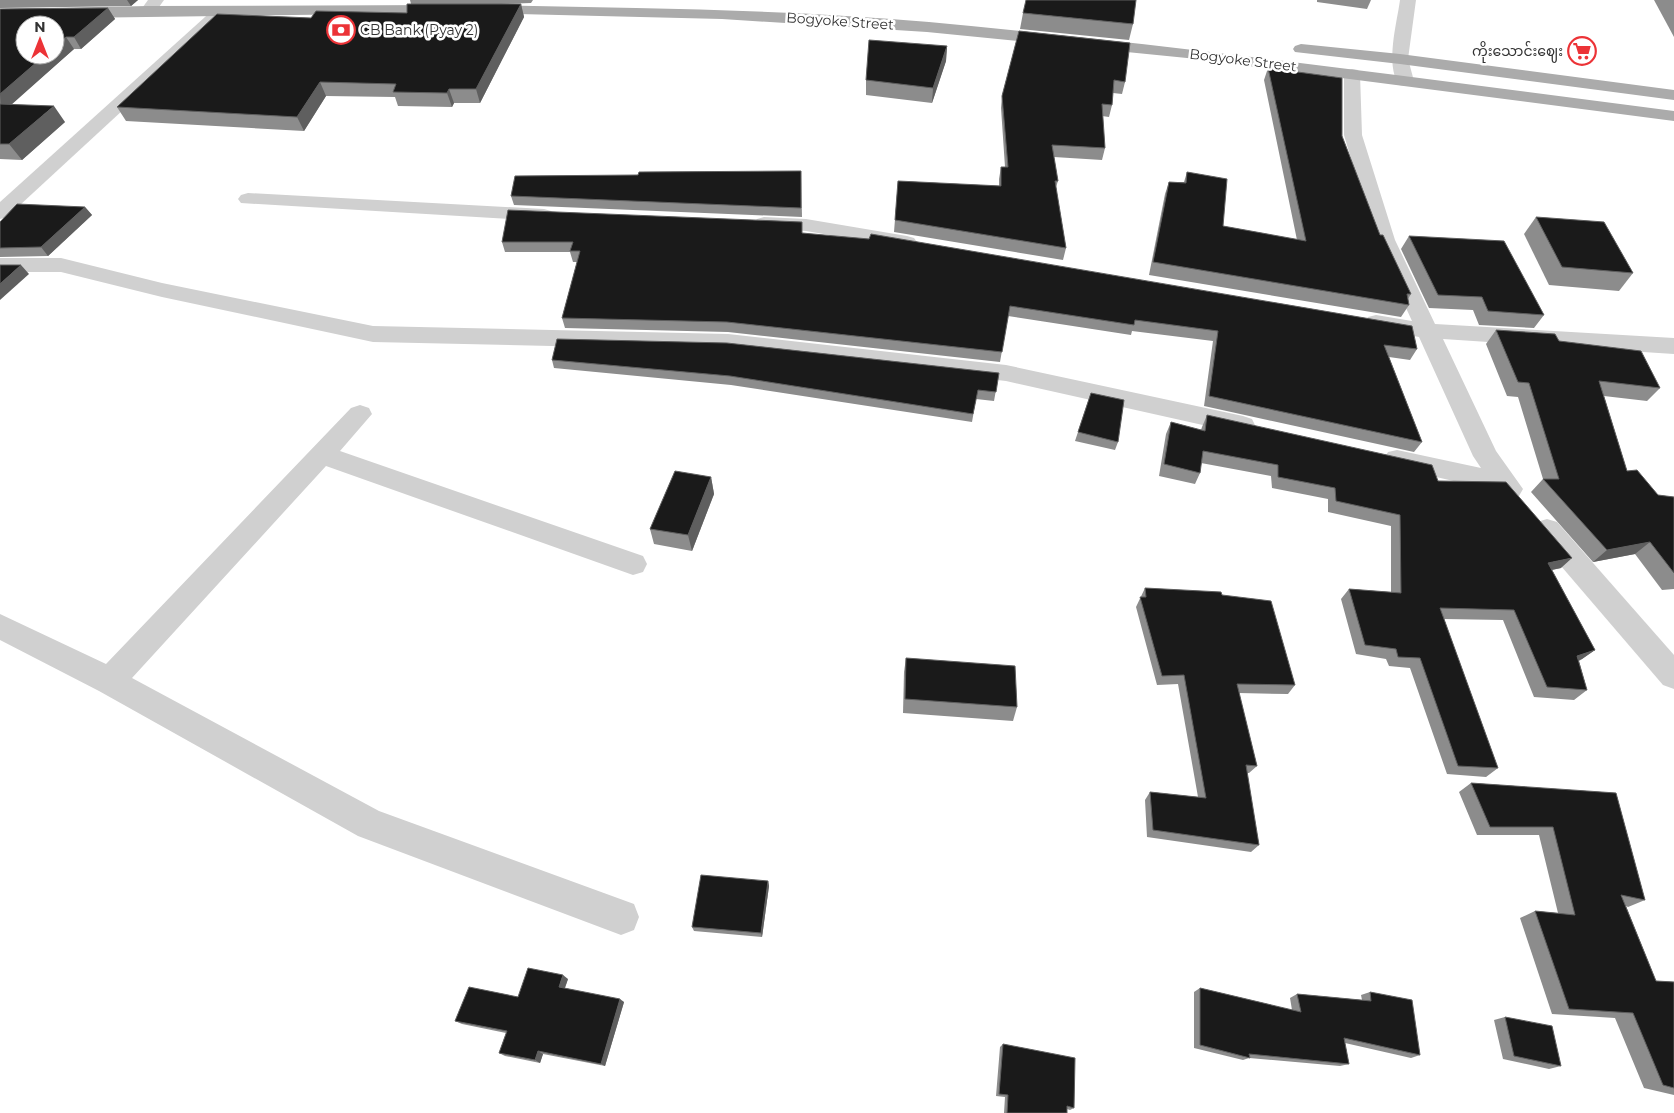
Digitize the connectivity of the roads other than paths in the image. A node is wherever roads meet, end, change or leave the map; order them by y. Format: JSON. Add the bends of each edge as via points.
{"nodes":[{"id":1,"x":1408,"y":0,"type":"edge"},
{"id":2,"x":152,"y":5,"type":"edge"},
{"id":3,"x":829,"y":5,"type":"dead end"},
{"id":4,"x":221,"y":10,"type":"junction"},
{"id":5,"x":0,"y":14,"type":"edge"},
{"id":6,"x":971,"y":16,"type":"dead end"},
{"id":7,"x":1282,"y":46,"type":"dead end"},
{"id":8,"x":1400,"y":59,"type":"junction"},
{"id":9,"x":1352,"y":74,"type":"junction"},
{"id":10,"x":1405,"y":81,"type":"junction"},
{"id":11,"x":1674,"y":95,"type":"edge"},
{"id":12,"x":1674,"y":116,"type":"edge"},
{"id":13,"x":248,"y":199,"type":"dead end"},
{"id":14,"x":0,"y":213,"type":"edge"},
{"id":15,"x":559,"y":215,"type":"edge"},
{"id":16,"x":747,"y":223,"type":"edge"},
{"id":17,"x":930,"y":246,"type":"edge"},
{"id":18,"x":0,"y":265,"type":"edge"},
{"id":19,"x":1352,"y":318,"type":"edge"},
{"id":20,"x":1429,"y":332,"type":"junction"},
{"id":21,"x":1674,"y":346,"type":"edge"},
{"id":22,"x":360,"y":414,"type":"dead end"},
{"id":23,"x":1264,"y":430,"type":"edge"},
{"id":24,"x":322,"y":455,"type":"junction"},
{"id":25,"x":1380,"y":455,"type":"edge"},
{"id":26,"x":1505,"y":483,"type":"junction"},
{"id":27,"x":633,"y":564,"type":"dead end"},
{"id":28,"x":0,"y":626,"type":"edge"},
{"id":29,"x":1674,"y":676,"type":"edge"},
{"id":30,"x":110,"y":681,"type":"junction"},
{"id":31,"x":621,"y":917,"type":"dead end"}],
"edges":[{"from":1,"to":8,"type":"street"},
{"from":2,"to":4,"type":"main road","name":"Bogyoke Street"},
{"from":2,"to":5,"type":"main road","name":"Bogyoke Street"},
{"from":3,"to":6,"type":"main road","name":"Bogyoke Street"},
{"from":4,"to":9,"type":"main road","name":"Bogyoke Street","via":[[722,14],[927,27],[1187,53]]},
{"from":4,"to":14,"type":"street"},
{"from":7,"to":8,"type":"main road","name":"Bogyoke Street"},
{"from":8,"to":10,"type":"street"},
{"from":8,"to":11,"type":"main road","name":"Bogyoke Street"},
{"from":9,"to":10,"type":"main road","name":"Bogyoke Street"},
{"from":9,"to":20,"type":"street","via":[[1353,135],[1385,240]]},
{"from":10,"to":12,"type":"main road","name":"Bogyoke Street"},
{"from":13,"to":15,"type":"street"},
{"from":16,"to":17,"type":"street","via":[[806,225]]},
{"from":18,"to":23,"type":"street","via":[[61,265],[162,290],[372,334],[728,342],[1006,373]]},
{"from":19,"to":20,"type":"street"},
{"from":20,"to":21,"type":"street"},
{"from":20,"to":26,"type":"street","via":[[1486,456]]},
{"from":22,"to":24,"type":"street"},
{"from":24,"to":27,"type":"street"},
{"from":24,"to":30,"type":"street"},
{"from":25,"to":26,"type":"street"},
{"from":26,"to":29,"type":"street"},
{"from":28,"to":30,"type":"street"},
{"from":30,"to":31,"type":"street","via":[[370,824]]}]}
